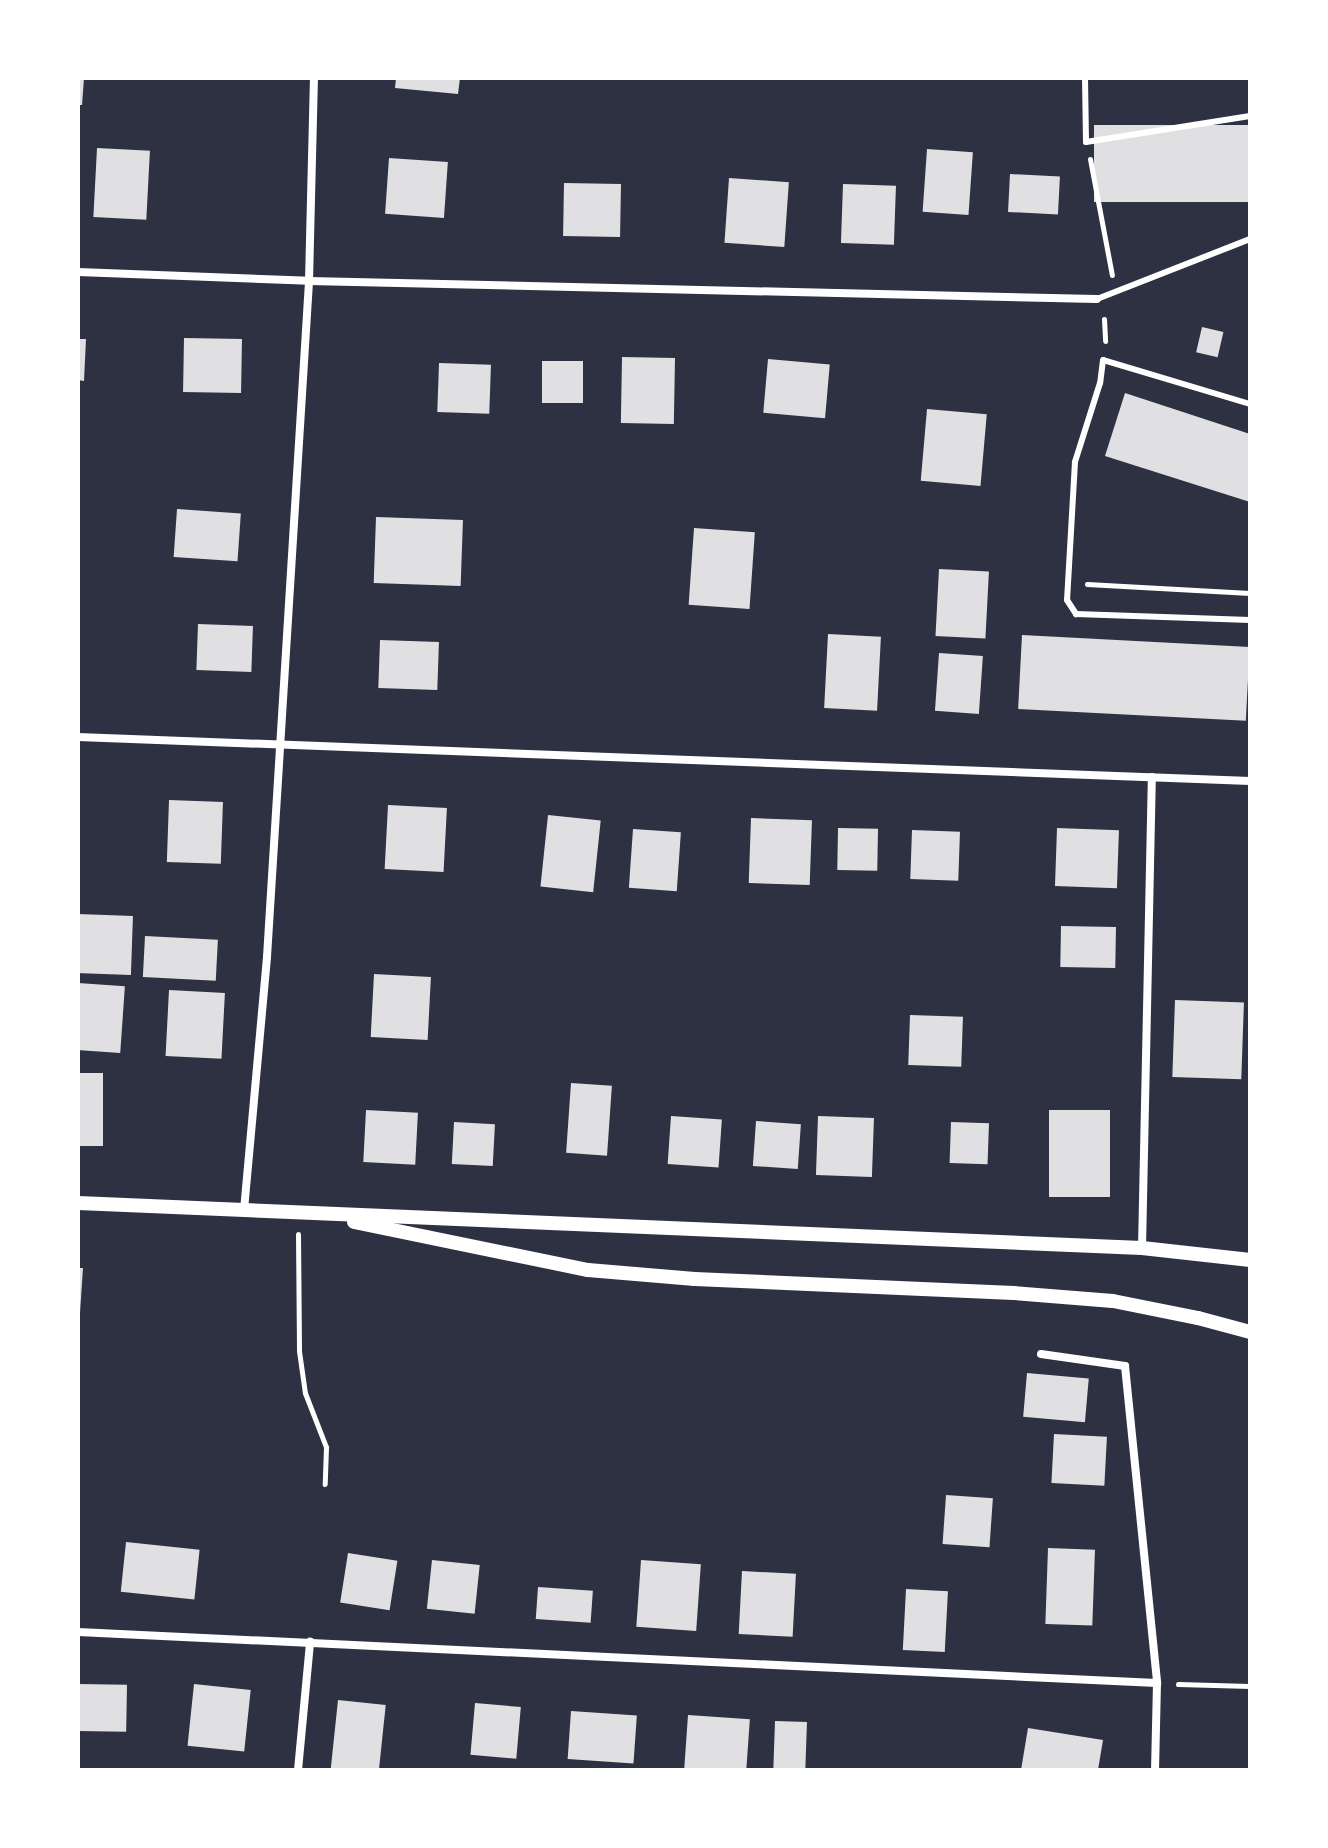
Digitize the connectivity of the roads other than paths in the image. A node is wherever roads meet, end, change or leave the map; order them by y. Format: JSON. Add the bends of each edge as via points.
{"nodes":[{"id":1,"x":314,"y":78,"type":"edge"},
{"id":2,"x":1085,"y":78,"type":"edge"},
{"id":3,"x":1250,"y":116,"type":"edge"},
{"id":4,"x":1250,"y":239,"type":"edge"},
{"id":5,"x":78,"y":272,"type":"edge"},
{"id":6,"x":309,"y":281,"type":"junction"},
{"id":7,"x":1097,"y":299,"type":"joint"},
{"id":8,"x":1250,"y":404,"type":"edge"},
{"id":9,"x":1250,"y":620,"type":"edge"},
{"id":10,"x":78,"y":737,"type":"edge"},
{"id":11,"x":280,"y":747,"type":"junction"},
{"id":12,"x":1152,"y":777,"type":"junction"},
{"id":13,"x":1250,"y":781,"type":"edge"},
{"id":14,"x":78,"y":1203,"type":"edge"},
{"id":15,"x":244,"y":1210,"type":"junction"},
{"id":16,"x":318,"y":1214,"type":"junction"},
{"id":17,"x":1142,"y":1248,"type":"junction"},
{"id":18,"x":1250,"y":1260,"type":"edge"},
{"id":19,"x":1250,"y":1332,"type":"edge"},
{"id":20,"x":1041,"y":1354,"type":"dead end"},
{"id":21,"x":78,"y":1632,"type":"edge"},
{"id":22,"x":310,"y":1642,"type":"junction"},
{"id":23,"x":1157,"y":1683,"type":"junction"},
{"id":24,"x":298,"y":1770,"type":"edge"},
{"id":25,"x":1155,"y":1770,"type":"edge"}],
"edges":[{"from":1,"to":6,"type":"street"},
{"from":2,"to":3,"type":"lane","via":[[1086,142]]},
{"from":4,"to":7,"type":"lane"},
{"from":5,"to":6,"type":"street"},
{"from":6,"to":7,"type":"street"},
{"from":6,"to":11,"type":"street"},
{"from":8,"to":9,"type":"lane","via":[[1103,360],[1075,462],[1067,600],[1076,614]]},
{"from":10,"to":11,"type":"street"},
{"from":11,"to":12,"type":"street"},
{"from":11,"to":15,"type":"street"},
{"from":12,"to":13,"type":"street"},
{"from":12,"to":17,"type":"street"},
{"from":14,"to":15,"type":"street"},
{"from":15,"to":16,"type":"street"},
{"from":16,"to":17,"type":"street"},
{"from":16,"to":19,"type":"street","via":[[588,1270],[1113,1301]]},
{"from":17,"to":18,"type":"street"},
{"from":20,"to":23,"type":"street","via":[[1125,1366]]},
{"from":21,"to":22,"type":"street"},
{"from":22,"to":23,"type":"street"},
{"from":22,"to":24,"type":"street"},
{"from":23,"to":25,"type":"street"}]}
